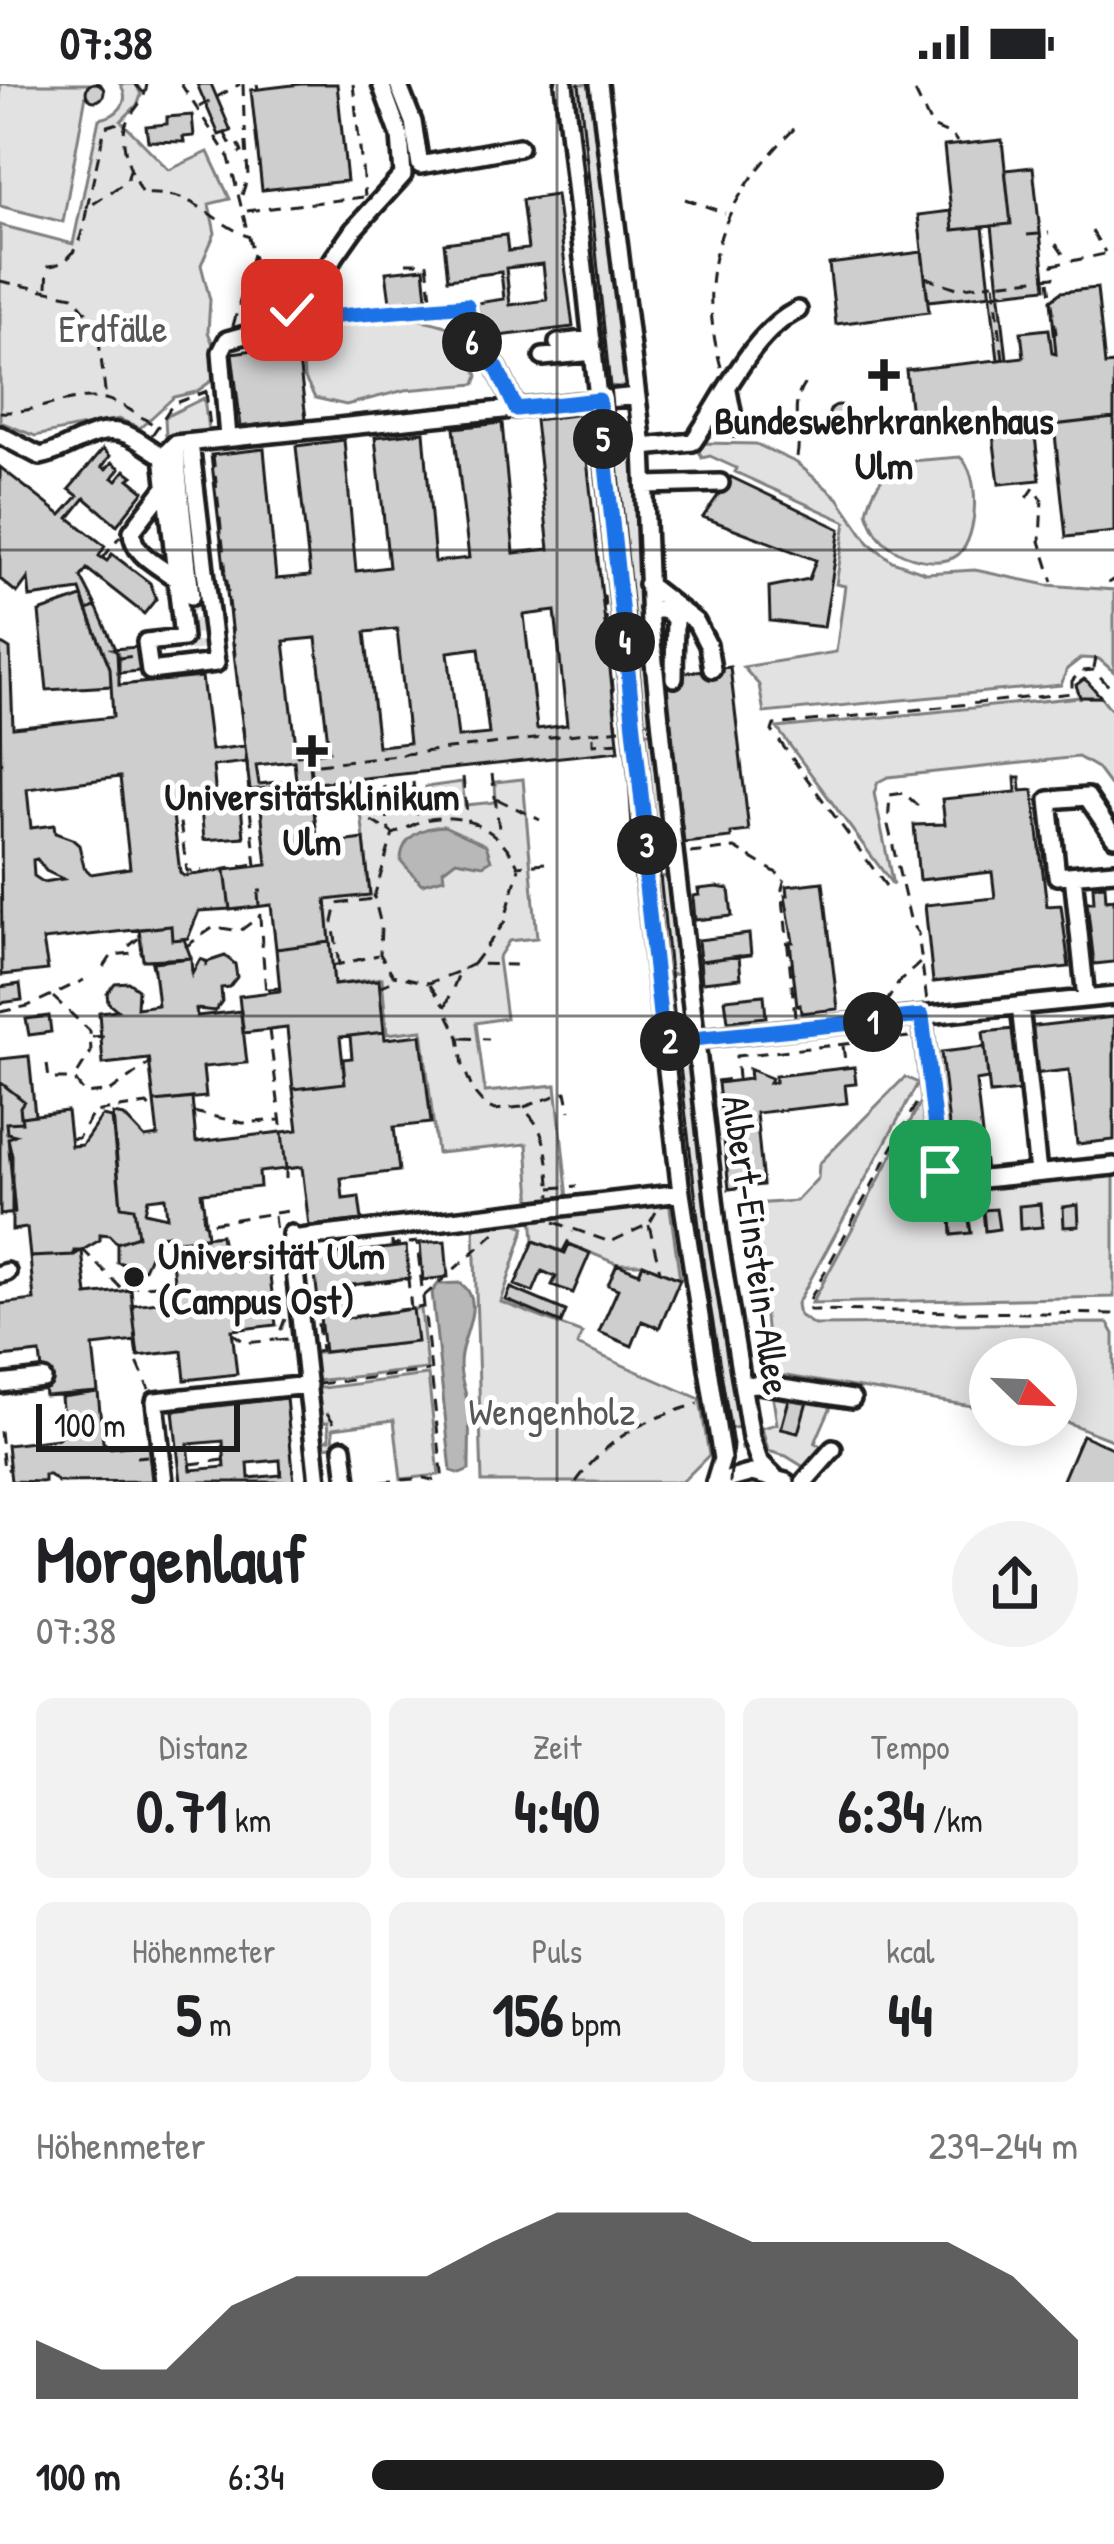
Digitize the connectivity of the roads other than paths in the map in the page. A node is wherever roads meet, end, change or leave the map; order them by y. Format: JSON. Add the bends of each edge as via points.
{"nodes":[{"id":1,"x":381,"y":84,"type":"edge"},
{"id":2,"x":398,"y":84,"type":"edge"},
{"id":3,"x":564,"y":84,"type":"edge"},
{"id":4,"x":599,"y":84,"type":"edge"},
{"id":5,"x":519,"y":147,"type":"dead end"},
{"id":6,"x":798,"y":310,"type":"dead end"},
{"id":7,"x":558,"y":343,"type":"dead end"},
{"id":8,"x":593,"y":346,"type":"junction"},
{"id":9,"x":543,"y":357,"type":"dead end"},
{"id":10,"x":497,"y":368,"type":"road end"},
{"id":11,"x":728,"y":392,"type":"junction"},
{"id":12,"x":637,"y":396,"type":"junction"},
{"id":13,"x":599,"y":400,"type":"junction"},
{"id":14,"x":516,"y":409,"type":"junction"},
{"id":15,"x":735,"y":428,"type":"dead end"},
{"id":16,"x":0,"y":435,"type":"edge"},
{"id":17,"x":218,"y":444,"type":"junction"},
{"id":18,"x":643,"y":447,"type":"junction"},
{"id":19,"x":176,"y":448,"type":"junction"},
{"id":20,"x":720,"y":483,"type":"dead end"},
{"id":21,"x":645,"y":485,"type":"junction"},
{"id":22,"x":166,"y":487,"type":"junction"},
{"id":23,"x":175,"y":578,"type":"junction"},
{"id":24,"x":647,"y":584,"type":"junction"},
{"id":25,"x":191,"y":596,"type":"tunnel mouth"},
{"id":26,"x":649,"y":609,"type":"junction"},
{"id":27,"x":712,"y":669,"type":"dead end"},
{"id":28,"x":674,"y":678,"type":"dead end"},
{"id":29,"x":1114,"y":837,"type":"edge"},
{"id":30,"x":1114,"y":872,"type":"edge"},
{"id":31,"x":1073,"y":875,"type":"junction"},
{"id":32,"x":1114,"y":996,"type":"edge"},
{"id":33,"x":1086,"y":999,"type":"junction"},
{"id":34,"x":1020,"y":1006,"type":"junction"},
{"id":35,"x":925,"y":1016,"type":"junction"},
{"id":36,"x":696,"y":1039,"type":"junction"},
{"id":37,"x":663,"y":1042,"type":"junction"},
{"id":38,"x":1114,"y":1166,"type":"edge"},
{"id":39,"x":1038,"y":1172,"type":"junction"},
{"id":40,"x":681,"y":1193,"type":"junction"},
{"id":41,"x":43,"y":1379,"type":"dead end"},
{"id":42,"x":0,"y":1384,"type":"edge"},
{"id":43,"x":308,"y":1385,"type":"junction"},
{"id":44,"x":742,"y":1385,"type":"junction"},
{"id":45,"x":852,"y":1399,"type":"dead end"},
{"id":46,"x":343,"y":1448,"type":"dead end"},
{"id":47,"x":833,"y":1449,"type":"dead end"},
{"id":48,"x":780,"y":1479,"type":"edge"},
{"id":49,"x":164,"y":1482,"type":"edge"},
{"id":50,"x":318,"y":1482,"type":"edge"},
{"id":51,"x":347,"y":1482,"type":"edge"},
{"id":52,"x":717,"y":1482,"type":"edge"},
{"id":53,"x":804,"y":1482,"type":"edge"}],
"edges":[{"from":1,"to":17,"type":"street","via":[[400,136],[403,175],[288,323],[230,339],[221,352]]},
{"from":2,"to":5,"type":"street","via":[[419,165]]},
{"from":3,"to":8,"type":"street","name":"Albert-Einstein-Allee"},
{"from":4,"to":12,"type":"street","name":"Albert-Einstein-Allee"},
{"from":6,"to":11,"type":"street","via":[[761,336]]},
{"from":7,"to":8,"type":"street"},
{"from":8,"to":9,"type":"street"},
{"from":8,"to":13,"type":"street","name":"Albert-Einstein-Allee"},
{"from":10,"to":14,"type":"street"},
{"from":11,"to":15,"type":"street"},
{"from":11,"to":18,"type":"street","via":[[693,442]]},
{"from":12,"to":13,"type":"street"},
{"from":12,"to":18,"type":"street","name":"Albert-Einstein-Allee"},
{"from":13,"to":14,"type":"street"},
{"from":13,"to":37,"type":"street","name":"Albert-Einstein-Allee"},
{"from":14,"to":17,"type":"street"},
{"from":16,"to":19,"type":"street","via":[[48,456],[115,431]]},
{"from":17,"to":19,"type":"street"},
{"from":18,"to":21,"type":"street","name":"Albert-Einstein-Allee"},
{"from":19,"to":22,"type":"street"},
{"from":19,"to":23,"type":"street","via":[[216,663],[151,671],[146,642],[183,638]]},
{"from":19,"to":25,"type":"street"},
{"from":20,"to":21,"type":"street"},
{"from":21,"to":24,"type":"street","name":"Albert-Einstein-Allee"},
{"from":22,"to":23,"type":"street"},
{"from":22,"to":23,"type":"street","via":[[132,531],[136,548]]},
{"from":24,"to":26,"type":"street","name":"Albert-Einstein-Allee"},
{"from":24,"to":27,"type":"street","via":[[696,622]]},
{"from":26,"to":28,"type":"street","via":[[675,618]]},
{"from":26,"to":36,"type":"street","name":"Albert-Einstein-Allee"},
{"from":29,"to":31,"type":"street","via":[[1087,797],[1049,800],[1058,876]]},
{"from":30,"to":31,"type":"street"},
{"from":31,"to":33,"type":"street"},
{"from":32,"to":33,"type":"street"},
{"from":33,"to":34,"type":"street"},
{"from":34,"to":35,"type":"street"},
{"from":34,"to":39,"type":"street"},
{"from":35,"to":36,"type":"street"},
{"from":35,"to":39,"type":"street","via":[[940,1171],[953,1182]]},
{"from":36,"to":37,"type":"street"},
{"from":36,"to":44,"type":"street","name":"Albert-Einstein-Allee"},
{"from":37,"to":40,"type":"street","name":"Albert-Einstein-Allee"},
{"from":38,"to":39,"type":"street"},
{"from":40,"to":43,"type":"street","via":[[548,1217],[291,1235]]},
{"from":40,"to":52,"type":"street","name":"Albert-Einstein-Allee","via":[[722,1459]]},
{"from":41,"to":42,"type":"street"},
{"from":43,"to":49,"type":"street","via":[[155,1401]]},
{"from":43,"to":50,"type":"street"},
{"from":44,"to":45,"type":"street"},
{"from":44,"to":48,"type":"street","name":"Albert-Einstein-Allee","via":[[755,1453]]},
{"from":46,"to":51,"type":"street"},
{"from":47,"to":53,"type":"street"},
{"from":48,"to":52,"type":"street","via":[[752,1473]]}]}
